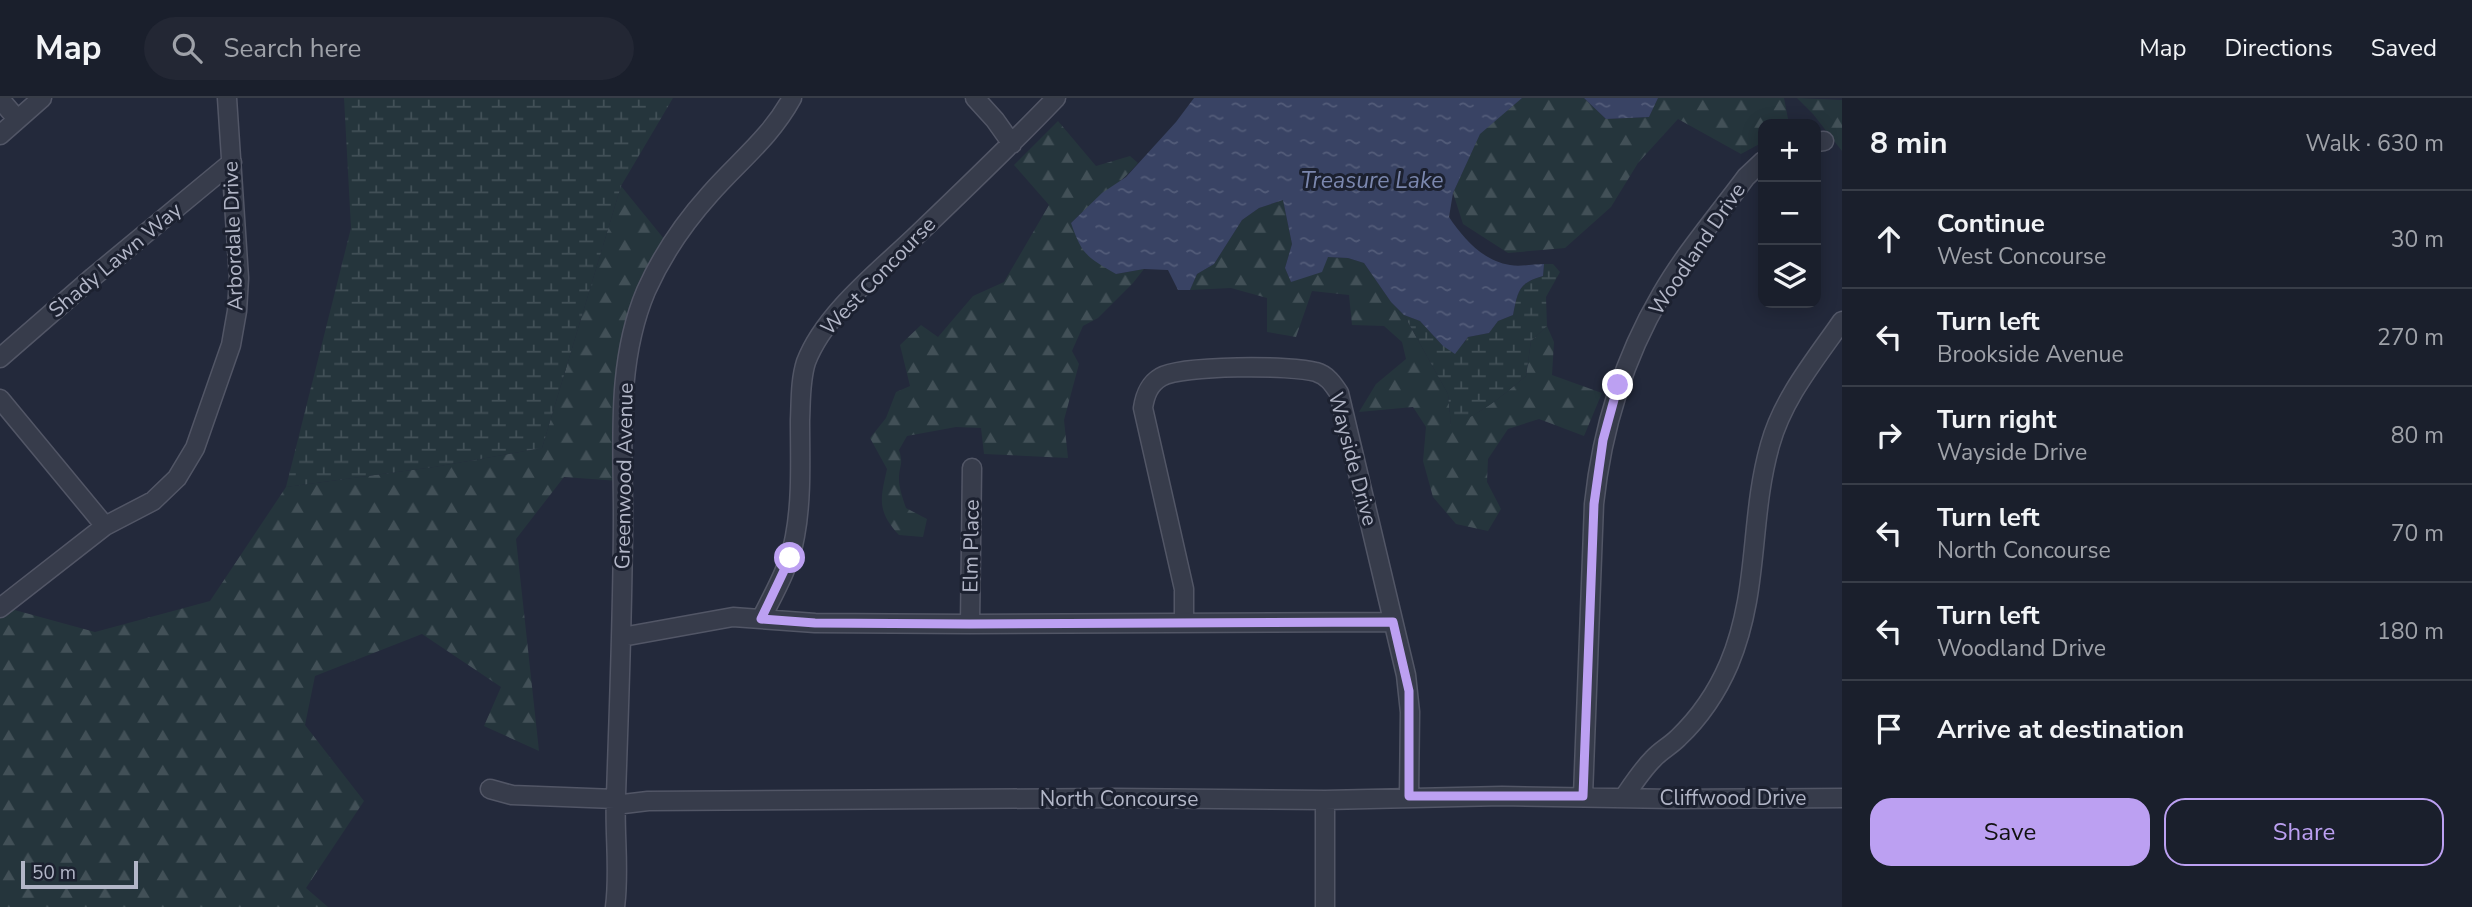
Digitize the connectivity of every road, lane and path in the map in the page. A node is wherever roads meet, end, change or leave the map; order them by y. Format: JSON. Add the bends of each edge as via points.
{"nodes":[{"id":1,"x":42,"y":98,"type":"edge"},
{"id":2,"x":227,"y":98,"type":"edge"},
{"id":3,"x":792,"y":98,"type":"edge"},
{"id":4,"x":975,"y":98,"type":"edge"},
{"id":5,"x":1056,"y":98,"type":"edge"},
{"id":6,"x":0,"y":99,"type":"edge"},
{"id":7,"x":17,"y":119,"type":"junction"},
{"id":8,"x":0,"y":135,"type":"edge"},
{"id":9,"x":1012,"y":144,"type":"junction"},
{"id":10,"x":232,"y":162,"type":"junction"},
{"id":11,"x":1758,"y":166,"type":"edge"},
{"id":12,"x":1842,"y":321,"type":"edge"},
{"id":13,"x":0,"y":358,"type":"edge"},
{"id":14,"x":0,"y":399,"type":"edge"},
{"id":15,"x":972,"y":468,"type":"dead end"},
{"id":16,"x":105,"y":526,"type":"junction"},
{"id":17,"x":0,"y":608,"type":"edge"},
{"id":18,"x":761,"y":619,"type":"junction"},
{"id":19,"x":1393,"y":622,"type":"junction"},
{"id":20,"x":1184,"y":623,"type":"junction"},
{"id":21,"x":970,"y":624,"type":"junction"},
{"id":22,"x":622,"y":637,"type":"junction"},
{"id":23,"x":489,"y":789,"type":"dead end"},
{"id":24,"x":1409,"y":796,"type":"junction"},
{"id":25,"x":1583,"y":796,"type":"junction"},
{"id":26,"x":1624,"y":797,"type":"junction"},
{"id":27,"x":1842,"y":798,"type":"edge"},
{"id":28,"x":1325,"y":800,"type":"junction"},
{"id":29,"x":615,"y":802,"type":"junction"},
{"id":30,"x":615,"y":907,"type":"edge"},
{"id":31,"x":1325,"y":907,"type":"edge"}],
"edges":[{"from":1,"to":7,"type":"street"},
{"from":2,"to":10,"type":"street","name":"Arbordale Drive"},
{"from":3,"to":22,"type":"street","name":"Greenwood Avenue","via":[[759,145],[685,224],[657,269],[637,316],[623,390]]},
{"from":4,"to":9,"type":"street"},
{"from":5,"to":9,"type":"street","name":"West Concourse"},
{"from":6,"to":7,"type":"street"},
{"from":7,"to":8,"type":"street"},
{"from":9,"to":18,"type":"street","name":"West Concourse","via":[[868,282],[814,344],[801,390],[795,537]]},
{"from":10,"to":13,"type":"street","name":"Shady Lawn Way"},
{"from":10,"to":16,"type":"street","name":"Arbordale Drive","via":[[237,311],[231,345],[202,430],[168,489],[145,507]]},
{"from":11,"to":25,"type":"street","name":"Woodland Drive","via":[[1661,294],[1610,411],[1594,504]]},
{"from":12,"to":26,"type":"street","via":[[1796,387],[1771,441],[1759,495],[1749,599],[1728,666],[1696,719],[1653,758]]},
{"from":14,"to":16,"type":"street"},
{"from":15,"to":21,"type":"street","name":"Elm Place"},
{"from":16,"to":17,"type":"street","name":"Arbordale Drive"},
{"from":18,"to":21,"type":"street"},
{"from":18,"to":22,"type":"street","via":[[733,617]]},
{"from":19,"to":20,"type":"street"},
{"from":19,"to":20,"type":"street","name":"Wayside Drive","via":[[1339,393],[1324,375],[1314,371],[1273,368],[1169,373],[1158,378],[1145,395],[1145,419],[1184,589]]},
{"from":19,"to":24,"type":"street","name":"Wayside Drive","via":[[1409,691]]},
{"from":20,"to":21,"type":"street"},
{"from":22,"to":29,"type":"street","name":"Greenwood Avenue"},
{"from":23,"to":29,"type":"street","name":"North Concourse","via":[[512,795]]},
{"from":24,"to":25,"type":"street","name":"North Concourse"},
{"from":24,"to":28,"type":"street","name":"North Concourse"},
{"from":25,"to":26,"type":"street","name":"North Concourse"},
{"from":26,"to":27,"type":"street","name":"Cliffwood Drive"},
{"from":28,"to":29,"type":"street","name":"North Concourse"},
{"from":28,"to":31,"type":"street"},
{"from":29,"to":30,"type":"street","name":"Greenwood Avenue"}]}
